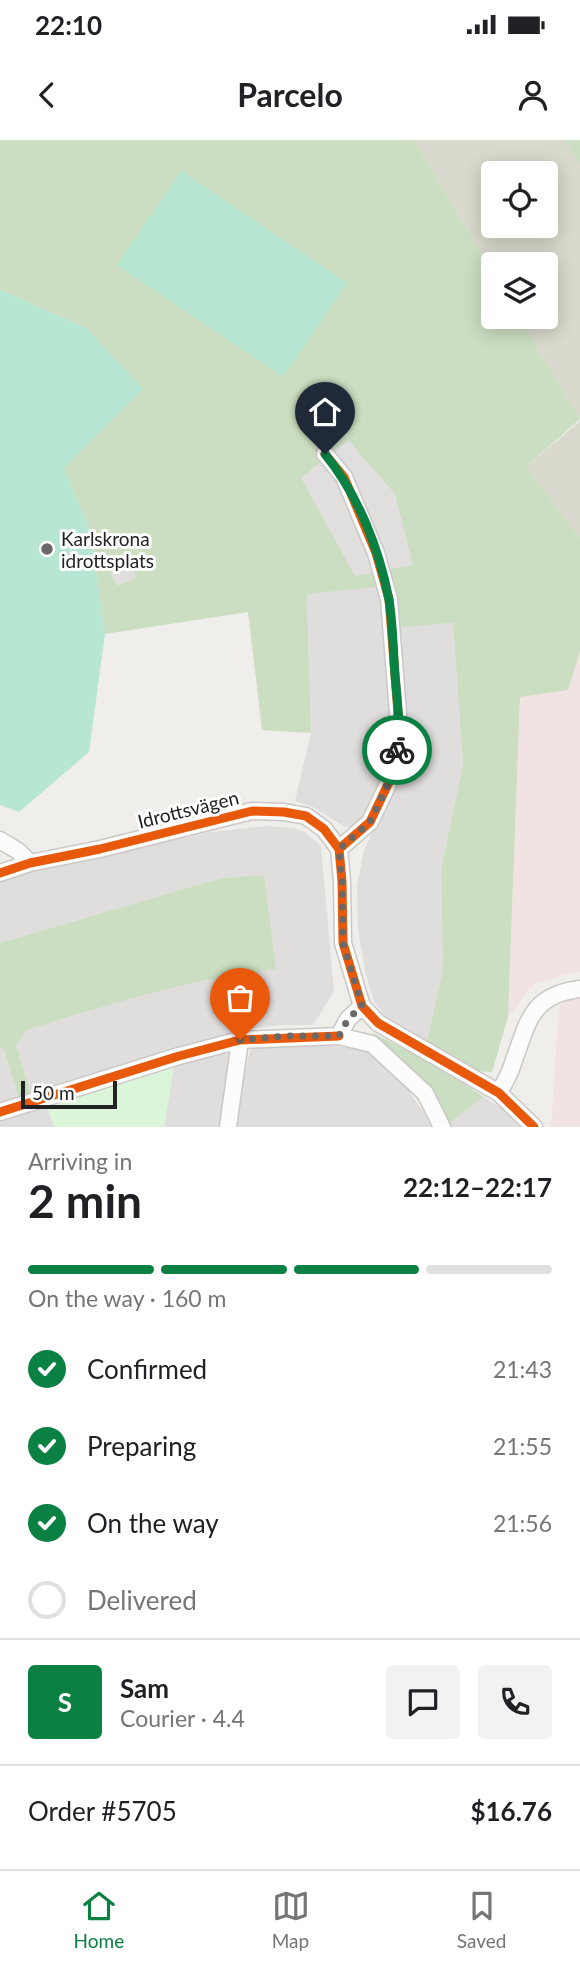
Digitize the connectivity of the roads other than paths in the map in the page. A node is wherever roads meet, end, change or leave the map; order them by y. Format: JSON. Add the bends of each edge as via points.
{"nodes":[{"id":1,"x":325,"y":454,"type":"dead end"},
{"id":2,"x":0,"y":840,"type":"edge"},
{"id":3,"x":339,"y":849,"type":"junction"},
{"id":4,"x":30,"y":863,"type":"junction"},
{"id":5,"x":0,"y":873,"type":"edge"},
{"id":6,"x":580,"y":989,"type":"edge"},
{"id":7,"x":362,"y":1006,"type":"junction"},
{"id":8,"x":339,"y":1036,"type":"junction"},
{"id":9,"x":240,"y":1040,"type":"junction"},
{"id":10,"x":499,"y":1093,"type":"junction"},
{"id":11,"x":0,"y":1112,"type":"edge"},
{"id":12,"x":228,"y":1127,"type":"edge"},
{"id":13,"x":442,"y":1127,"type":"edge"},
{"id":14,"x":534,"y":1127,"type":"edge"}],
"edges":[{"from":1,"to":3,"type":"street","via":[[344,477],[376,553],[390,609],[398,712],[398,745],[390,780],[370,822]]},
{"from":2,"to":4,"type":"street"},
{"from":3,"to":4,"type":"street","name":"Idrottsvägen","via":[[324,829],[306,816],[252,811]]},
{"from":3,"to":7,"type":"street","via":[[343,943]]},
{"from":4,"to":5,"type":"street","name":"Idrottsvägen"},
{"from":6,"to":10,"type":"street","via":[[549,997],[535,1008]]},
{"from":7,"to":8,"type":"street"},
{"from":7,"to":10,"type":"street","via":[[378,1023]]},
{"from":8,"to":9,"type":"street"},
{"from":8,"to":13,"type":"street","via":[[372,1044],[393,1062],[425,1093]]},
{"from":9,"to":11,"type":"street"},
{"from":9,"to":12,"type":"street"},
{"from":10,"to":14,"type":"street"}]}
